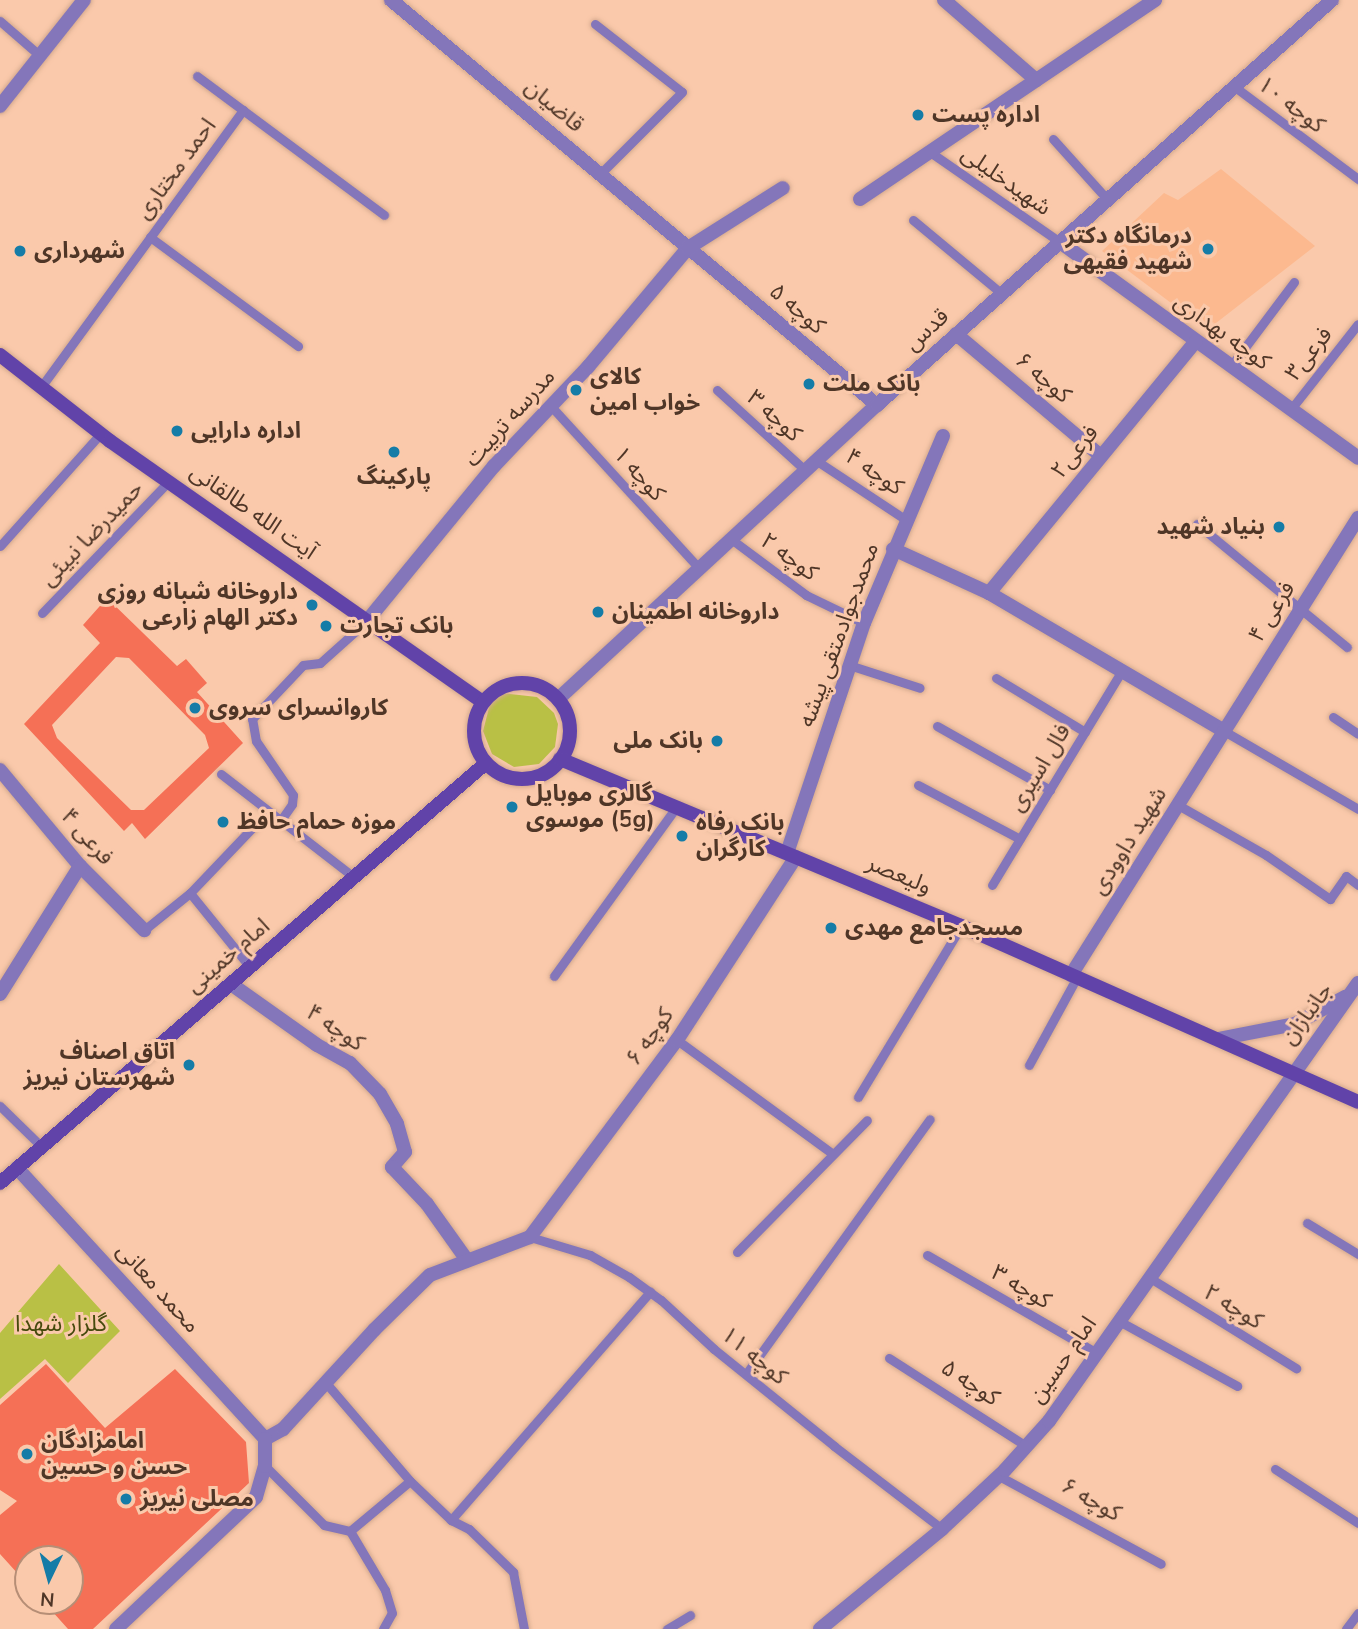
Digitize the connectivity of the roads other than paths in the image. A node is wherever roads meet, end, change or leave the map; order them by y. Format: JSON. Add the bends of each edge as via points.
{"nodes":[{"id":1,"x":83,"y":0,"type":"edge"},
{"id":2,"x":944,"y":0,"type":"edge"},
{"id":3,"x":1155,"y":0,"type":"edge"},
{"id":4,"x":1332,"y":0,"type":"edge"},
{"id":5,"x":394,"y":1,"type":"edge"},
{"id":6,"x":0,"y":21,"type":"edge"},
{"id":7,"x":595,"y":24,"type":"dead end"},
{"id":8,"x":38,"y":54,"type":"junction"},
{"id":9,"x":198,"y":76,"type":"dead end"},
{"id":10,"x":1036,"y":80,"type":"junction"},
{"id":11,"x":1235,"y":87,"type":"junction"},
{"id":12,"x":0,"y":106,"type":"edge"},
{"id":13,"x":243,"y":110,"type":"junction"},
{"id":14,"x":1053,"y":139,"type":"dead end"},
{"id":15,"x":930,"y":152,"type":"junction"},
{"id":16,"x":600,"y":174,"type":"junction"},
{"id":17,"x":1358,"y":179,"type":"edge"},
{"id":18,"x":783,"y":188,"type":"dead end"},
{"id":19,"x":860,"y":199,"type":"dead end"},
{"id":20,"x":1108,"y":200,"type":"junction"},
{"id":21,"x":384,"y":215,"type":"dead end"},
{"id":22,"x":913,"y":220,"type":"dead end"},
{"id":23,"x":150,"y":237,"type":"junction"},
{"id":24,"x":1060,"y":243,"type":"junction"},
{"id":25,"x":688,"y":248,"type":"junction"},
{"id":26,"x":1294,"y":282,"type":"dead end"},
{"id":27,"x":1002,"y":294,"type":"junction"},
{"id":28,"x":1358,"y":324,"type":"edge"},
{"id":29,"x":956,"y":334,"type":"junction"},
{"id":30,"x":1196,"y":341,"type":"junction"},
{"id":31,"x":298,"y":346,"type":"dead end"},
{"id":32,"x":0,"y":355,"type":"edge"},
{"id":33,"x":1231,"y":366,"type":"junction"},
{"id":34,"x":41,"y":387,"type":"junction"},
{"id":35,"x":717,"y":390,"type":"dead end"},
{"id":36,"x":551,"y":405,"type":"junction"},
{"id":37,"x":877,"y":405,"type":"junction"},
{"id":38,"x":1291,"y":409,"type":"junction"},
{"id":39,"x":101,"y":433,"type":"junction"},
{"id":40,"x":943,"y":436,"type":"dead end"},
{"id":41,"x":1101,"y":456,"type":"junction"},
{"id":42,"x":1358,"y":458,"type":"edge"},
{"id":43,"x":811,"y":466,"type":"junction"},
{"id":44,"x":169,"y":481,"type":"junction"},
{"id":45,"x":1358,"y":518,"type":"edge"},
{"id":46,"x":906,"y":520,"type":"junction"},
{"id":47,"x":1197,"y":524,"type":"dead end"},
{"id":48,"x":731,"y":539,"type":"junction"},
{"id":49,"x":0,"y":546,"type":"edge"},
{"id":50,"x":893,"y":550,"type":"junction"},
{"id":51,"x":699,"y":568,"type":"junction"},
{"id":52,"x":989,"y":593,"type":"junction"},
{"id":53,"x":1301,"y":609,"type":"junction"},
{"id":54,"x":42,"y":613,"type":"dead end"},
{"id":55,"x":367,"y":621,"type":"junction"},
{"id":56,"x":864,"y":622,"type":"junction"},
{"id":57,"x":1347,"y":647,"type":"dead end"},
{"id":58,"x":852,"y":666,"type":"junction"},
{"id":59,"x":1122,"y":670,"type":"junction"},
{"id":60,"x":996,"y":678,"type":"dead end"},
{"id":61,"x":920,"y":688,"type":"dead end"},
{"id":62,"x":558,"y":699,"type":"junction"},
{"id":63,"x":483,"y":702,"type":"junction"},
{"id":64,"x":1334,"y":717,"type":"dead end"},
{"id":65,"x":937,"y":726,"type":"dead end"},
{"id":66,"x":1224,"y":731,"type":"junction"},
{"id":67,"x":1085,"y":732,"type":"junction"},
{"id":68,"x":1358,"y":734,"type":"edge"},
{"id":69,"x":560,"y":760,"type":"junction"},
{"id":70,"x":486,"y":763,"type":"junction"},
{"id":71,"x":0,"y":770,"type":"edge"},
{"id":72,"x":221,"y":774,"type":"dead end"},
{"id":73,"x":918,"y":785,"type":"dead end"},
{"id":74,"x":1050,"y":790,"type":"junction"},
{"id":75,"x":1178,"y":805,"type":"junction"},
{"id":76,"x":677,"y":806,"type":"junction"},
{"id":77,"x":1358,"y":810,"type":"edge"},
{"id":78,"x":281,"y":820,"type":"junction"},
{"id":79,"x":253,"y":827,"type":"dead end"},
{"id":80,"x":1020,"y":839,"type":"junction"},
{"id":81,"x":791,"y":855,"type":"junction"},
{"id":82,"x":80,"y":866,"type":"junction"},
{"id":83,"x":354,"y":877,"type":"junction"},
{"id":84,"x":992,"y":885,"type":"dead end"},
{"id":85,"x":1358,"y":885,"type":"edge"},
{"id":86,"x":190,"y":893,"type":"junction"},
{"id":87,"x":961,"y":926,"type":"junction"},
{"id":88,"x":144,"y":930,"type":"joint"},
{"id":89,"x":250,"y":967,"type":"junction"},
{"id":90,"x":554,"y":976,"type":"dead end"},
{"id":91,"x":1074,"y":976,"type":"junction"},
{"id":92,"x":230,"y":984,"type":"junction"},
{"id":93,"x":1353,"y":989,"type":"edge"},
{"id":94,"x":0,"y":994,"type":"edge"},
{"id":95,"x":1218,"y":1039,"type":"junction"},
{"id":96,"x":677,"y":1040,"type":"junction"},
{"id":97,"x":1029,"y":1065,"type":"dead end"},
{"id":98,"x":1293,"y":1072,"type":"junction"},
{"id":99,"x":858,"y":1097,"type":"dead end"},
{"id":100,"x":1358,"y":1102,"type":"edge"},
{"id":101,"x":0,"y":1106,"type":"edge"},
{"id":102,"x":867,"y":1119,"type":"dead end"},
{"id":103,"x":930,"y":1119,"type":"dead end"},
{"id":104,"x":42,"y":1147,"type":"junction"},
{"id":105,"x":833,"y":1154,"type":"junction"},
{"id":106,"x":17,"y":1168,"type":"junction"},
{"id":107,"x":0,"y":1183,"type":"edge"},
{"id":108,"x":1307,"y":1223,"type":"dead end"},
{"id":109,"x":530,"y":1237,"type":"junction"},
{"id":110,"x":737,"y":1252,"type":"dead end"},
{"id":111,"x":1358,"y":1254,"type":"edge"},
{"id":112,"x":927,"y":1255,"type":"dead end"},
{"id":113,"x":467,"y":1260,"type":"junction"},
{"id":114,"x":1150,"y":1278,"type":"junction"},
{"id":115,"x":650,"y":1292,"type":"junction"},
{"id":116,"x":1119,"y":1321,"type":"junction"},
{"id":117,"x":1097,"y":1353,"type":"junction"},
{"id":118,"x":889,"y":1358,"type":"dead end"},
{"id":119,"x":1296,"y":1368,"type":"dead end"},
{"id":120,"x":746,"y":1374,"type":"junction"},
{"id":121,"x":326,"y":1383,"type":"junction"},
{"id":122,"x":1237,"y":1386,"type":"dead end"},
{"id":123,"x":265,"y":1439,"type":"junction"},
{"id":124,"x":1027,"y":1446,"type":"junction"},
{"id":125,"x":265,"y":1465,"type":"junction"},
{"id":126,"x":1275,"y":1469,"type":"dead end"},
{"id":127,"x":999,"y":1476,"type":"junction"},
{"id":128,"x":410,"y":1481,"type":"junction"},
{"id":129,"x":452,"y":1520,"type":"junction"},
{"id":130,"x":1358,"y":1523,"type":"edge"},
{"id":131,"x":942,"y":1529,"type":"junction"},
{"id":132,"x":350,"y":1531,"type":"junction"},
{"id":133,"x":1161,"y":1564,"type":"dead end"},
{"id":134,"x":1358,"y":1612,"type":"edge"},
{"id":135,"x":690,"y":1615,"type":"dead end"},
{"id":136,"x":116,"y":1629,"type":"edge"},
{"id":137,"x":383,"y":1629,"type":"edge"},
{"id":138,"x":524,"y":1629,"type":"edge"},
{"id":139,"x":667,"y":1629,"type":"edge"},
{"id":140,"x":820,"y":1629,"type":"edge"},
{"id":141,"x":1346,"y":1629,"type":"edge"}],
"edges":[{"from":1,"to":8,"type":"street"},
{"from":2,"to":10,"type":"street"},
{"from":3,"to":10,"type":"street"},
{"from":4,"to":11,"type":"street","name":"قدس"},
{"from":5,"to":16,"type":"street","name":"قاضیان"},
{"from":6,"to":8,"type":"lane"},
{"from":7,"to":16,"type":"lane","via":[[682,92]]},
{"from":8,"to":12,"type":"street"},
{"from":9,"to":13,"type":"lane"},
{"from":10,"to":15,"type":"street"},
{"from":11,"to":17,"type":"lane","name":"کوچه ۱۰"},
{"from":11,"to":20,"type":"street","name":"قدس"},
{"from":13,"to":21,"type":"lane"},
{"from":13,"to":23,"type":"lane","name":"احمد مختاری"},
{"from":14,"to":20,"type":"lane"},
{"from":15,"to":19,"type":"street"},
{"from":15,"to":24,"type":"lane","name":"شهیدخلیلی"},
{"from":16,"to":25,"type":"street","name":"قاضیان"},
{"from":18,"to":25,"type":"street","name":"مدرسه تربیت"},
{"from":20,"to":24,"type":"street","name":"قدس"},
{"from":22,"to":27,"type":"lane"},
{"from":23,"to":31,"type":"lane"},
{"from":23,"to":34,"type":"lane","name":"احمد مختاری"},
{"from":24,"to":27,"type":"street","name":"قدس"},
{"from":24,"to":30,"type":"street","name":"کوچه بهداری"},
{"from":25,"to":36,"type":"street","name":"مدرسه تربیت"},
{"from":25,"to":37,"type":"street","name":"کوچه ۵"},
{"from":26,"to":33,"type":"lane"},
{"from":27,"to":29,"type":"street","name":"قدس"},
{"from":28,"to":38,"type":"lane","name":"فرعی۳"},
{"from":29,"to":37,"type":"street","name":"قدس"},
{"from":29,"to":41,"type":"street","name":"کوچه ۶"},
{"from":30,"to":33,"type":"street","name":"کوچه بهداری"},
{"from":30,"to":41,"type":"street","name":"فرعی۲"},
{"from":32,"to":34,"type":"main road","name":"آیت الله طالقانی"},
{"from":33,"to":38,"type":"street","name":"کوچه بهداری"},
{"from":34,"to":39,"type":"main road","name":"آیت الله طالقانی"},
{"from":35,"to":43,"type":"lane","name":"کوچه ۳"},
{"from":36,"to":51,"type":"lane","name":"کوچه ۱"},
{"from":36,"to":55,"type":"street","name":"مدرسه تربیت","via":[[494,466]]},
{"from":37,"to":43,"type":"street","name":"قدس"},
{"from":38,"to":42,"type":"street","name":"کوچه بهداری"},
{"from":39,"to":44,"type":"main road","name":"آیت الله طالقانی"},
{"from":39,"to":49,"type":"lane"},
{"from":40,"to":46,"type":"street","name":"محمدجوادمتقی پیشه"},
{"from":41,"to":52,"type":"street","name":"فرعی۲"},
{"from":43,"to":46,"type":"lane","name":"کوچه ۴"},
{"from":43,"to":48,"type":"street","name":"قدس"},
{"from":44,"to":54,"type":"lane","name":"حمیدرضا نبیئی"},
{"from":44,"to":55,"type":"main road","name":"آیت الله طالقانی"},
{"from":45,"to":53,"type":"street","name":"فرعی ۴"},
{"from":46,"to":50,"type":"street","name":"محمدجوادمتقی پیشه"},
{"from":47,"to":53,"type":"lane"},
{"from":48,"to":51,"type":"street","name":"قدس"},
{"from":48,"to":56,"type":"lane","name":"کوچه ۲","via":[[806,595]]},
{"from":50,"to":52,"type":"street"},
{"from":50,"to":56,"type":"street","name":"محمدجوادمتقی پیشه"},
{"from":51,"to":62,"type":"street","name":"قدس"},
{"from":52,"to":59,"type":"street"},
{"from":53,"to":57,"type":"lane"},
{"from":53,"to":66,"type":"street","name":"فرعی ۴"},
{"from":55,"to":63,"type":"main road","name":"آیت الله طالقانی"},
{"from":55,"to":78,"type":"lane","via":[[320,663],[303,665],[252,719],[256,741],[293,794]]},
{"from":56,"to":58,"type":"street","name":"محمدجوادمتقی پیشه"},
{"from":58,"to":61,"type":"lane"},
{"from":58,"to":81,"type":"street","name":"محمدجوادمتقی پیشه"},
{"from":59,"to":66,"type":"street"},
{"from":59,"to":67,"type":"lane","name":"فال اسیری"},
{"from":60,"to":67,"type":"lane"},
{"from":62,"to":63,"type":"main road","via":[[534,684],[520,683],[506,685]]},
{"from":62,"to":69,"type":"main road","via":[[570,729]]},
{"from":63,"to":70,"type":"main road","via":[[474,733]]},
{"from":64,"to":68,"type":"lane"},
{"from":65,"to":74,"type":"lane"},
{"from":66,"to":75,"type":"street","name":"شهید داوودی"},
{"from":66,"to":77,"type":"lane"},
{"from":67,"to":74,"type":"lane","name":"فال اسیری"},
{"from":69,"to":70,"type":"main road","via":[[524,779],[497,772]]},
{"from":69,"to":76,"type":"main road","name":"ولیعصر"},
{"from":70,"to":83,"type":"main road","name":"امام خمینی"},
{"from":71,"to":82,"type":"street","name":"فرعی ۴"},
{"from":72,"to":78,"type":"lane"},
{"from":73,"to":80,"type":"lane"},
{"from":74,"to":80,"type":"lane","name":"فال اسیری"},
{"from":75,"to":85,"type":"lane","via":[[1266,855],[1329,899],[1346,876]]},
{"from":75,"to":91,"type":"street","name":"شهید داوودی"},
{"from":76,"to":81,"type":"main road","name":"ولیعصر"},
{"from":76,"to":90,"type":"lane"},
{"from":78,"to":83,"type":"lane"},
{"from":79,"to":86,"type":"lane"},
{"from":80,"to":84,"type":"lane","name":"فال اسیری"},
{"from":81,"to":87,"type":"main road","name":"ولیعصر"},
{"from":81,"to":96,"type":"street","name":"۶ کوچه"},
{"from":82,"to":88,"type":"street","name":"فرعی ۴"},
{"from":82,"to":94,"type":"street"},
{"from":83,"to":89,"type":"main road","name":"امام خمینی"},
{"from":86,"to":88,"type":"lane"},
{"from":86,"to":89,"type":"lane"},
{"from":87,"to":91,"type":"main road","name":"ولیعصر"},
{"from":87,"to":99,"type":"lane"},
{"from":89,"to":92,"type":"main road","name":"امام خمینی"},
{"from":91,"to":95,"type":"main road","name":"ولیعصر"},
{"from":91,"to":97,"type":"lane"},
{"from":92,"to":104,"type":"main road","name":"امام خمینی"},
{"from":92,"to":113,"type":"street","name":"کوچه ۴","via":[[317,1045],[351,1063],[380,1094],[397,1124],[405,1152],[392,1167],[427,1204]]},
{"from":93,"to":95,"type":"street","via":[[1295,1024]]},
{"from":93,"to":98,"type":"street","name":"جانبازان"},
{"from":95,"to":98,"type":"main road","name":"ولیعصر"},
{"from":96,"to":105,"type":"lane"},
{"from":96,"to":109,"type":"street","name":"۶ کوچه"},
{"from":98,"to":100,"type":"main road","name":"ولیعصر"},
{"from":98,"to":114,"type":"street","name":"امام حسین"},
{"from":101,"to":104,"type":"lane"},
{"from":102,"to":105,"type":"lane"},
{"from":103,"to":120,"type":"lane"},
{"from":104,"to":106,"type":"main road","name":"امام خمینی"},
{"from":105,"to":110,"type":"lane"},
{"from":106,"to":107,"type":"main road","name":"امام خمینی"},
{"from":106,"to":123,"type":"street","name":"محمد معانی"},
{"from":108,"to":111,"type":"lane"},
{"from":109,"to":113,"type":"street"},
{"from":109,"to":115,"type":"lane","name":"کوچه ۱۱","via":[[590,1255]]},
{"from":112,"to":117,"type":"lane","name":"کوچه ۳"},
{"from":113,"to":121,"type":"street","via":[[430,1275]]},
{"from":114,"to":116,"type":"street","name":"امام حسین"},
{"from":114,"to":119,"type":"lane","name":"کوچه ۲"},
{"from":115,"to":120,"type":"lane","name":"کوچه ۱۱"},
{"from":115,"to":129,"type":"lane"},
{"from":116,"to":117,"type":"street","name":"امام حسین"},
{"from":116,"to":122,"type":"lane"},
{"from":117,"to":124,"type":"street","name":"امام حسین"},
{"from":118,"to":124,"type":"lane","name":"کوچه ۵"},
{"from":120,"to":131,"type":"lane","name":"کوچه ۱۱"},
{"from":121,"to":123,"type":"street","via":[[283,1429]]},
{"from":121,"to":128,"type":"lane"},
{"from":123,"to":125,"type":"street"},
{"from":124,"to":127,"type":"street","name":"امام حسین"},
{"from":125,"to":132,"type":"lane","via":[[324,1525]]},
{"from":125,"to":136,"type":"street","via":[[256,1497]]},
{"from":126,"to":130,"type":"lane"},
{"from":127,"to":131,"type":"street","name":"امام حسین"},
{"from":127,"to":133,"type":"lane","name":"کوچه ۶"},
{"from":128,"to":129,"type":"lane"},
{"from":128,"to":132,"type":"lane"},
{"from":129,"to":138,"type":"lane","via":[[469,1529],[513,1572]]},
{"from":131,"to":140,"type":"street","name":"امام حسین"},
{"from":132,"to":137,"type":"lane","via":[[385,1590],[392,1613]]},
{"from":134,"to":141,"type":"lane"},
{"from":135,"to":139,"type":"lane"}]}
